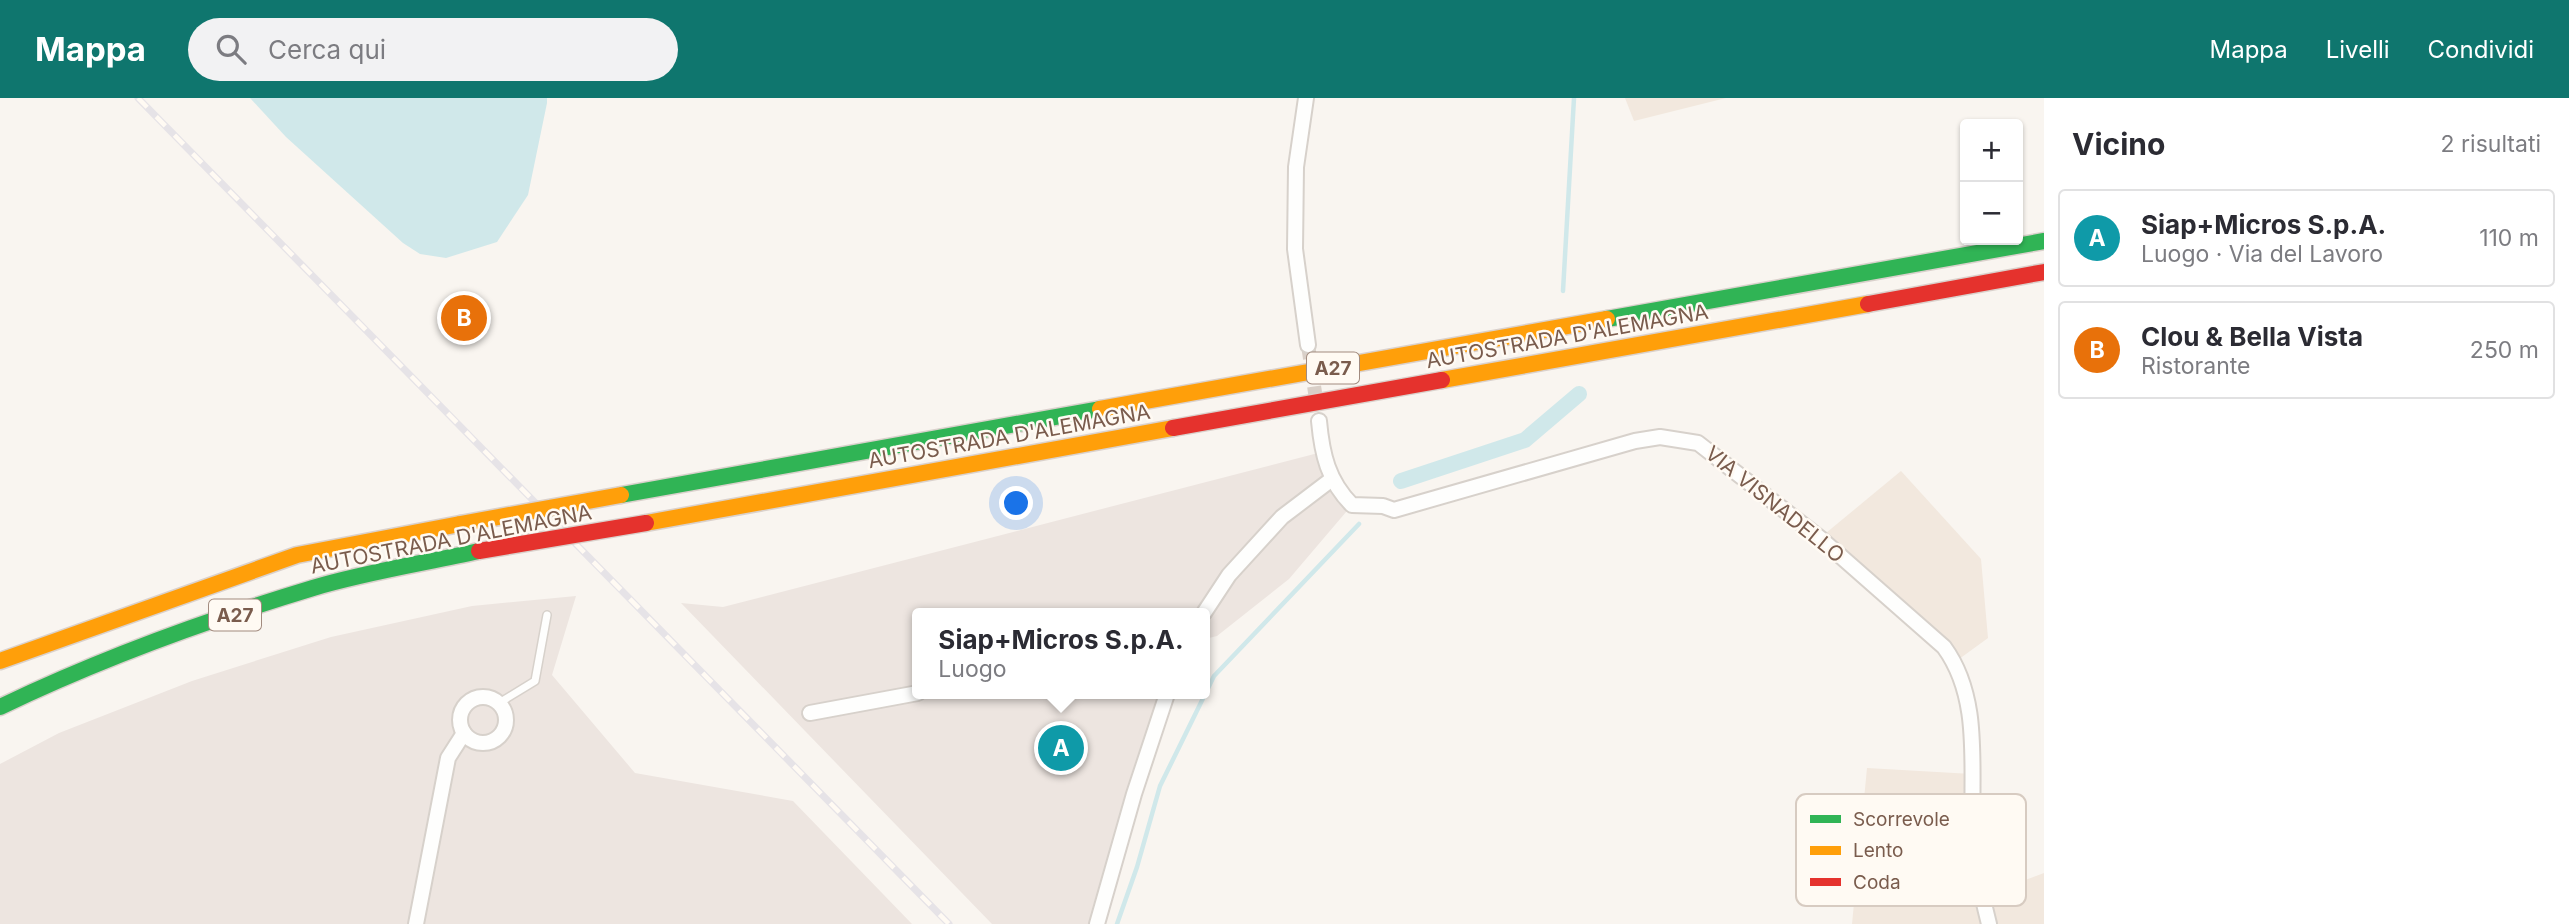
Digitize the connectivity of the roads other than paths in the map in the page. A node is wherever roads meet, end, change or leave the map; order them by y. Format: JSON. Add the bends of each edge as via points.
{"nodes":[{"id":1,"x":1306,"y":98,"type":"edge"},
{"id":2,"x":2044,"y":241,"type":"edge"},
{"id":3,"x":2044,"y":272,"type":"edge"},
{"id":4,"x":1307,"y":345,"type":"tunnel mouth"},
{"id":5,"x":1319,"y":421,"type":"tunnel mouth"},
{"id":6,"x":1332,"y":479,"type":"junction"},
{"id":7,"x":1208,"y":608,"type":"edge"},
{"id":8,"x":547,"y":615,"type":"dead end"},
{"id":9,"x":0,"y":661,"type":"edge"},
{"id":10,"x":912,"y":694,"type":"edge"},
{"id":11,"x":1165,"y":699,"type":"edge"},
{"id":12,"x":499,"y":704,"type":"junction"},
{"id":13,"x":0,"y":707,"type":"edge"},
{"id":14,"x":810,"y":713,"type":"dead end"},
{"id":15,"x":464,"y":733,"type":"junction"},
{"id":16,"x":1972,"y":794,"type":"edge"},
{"id":17,"x":1985,"y":906,"type":"edge"},
{"id":18,"x":1099,"y":920,"type":"edge"},
{"id":19,"x":416,"y":924,"type":"edge"},
{"id":20,"x":1084,"y":924,"type":"edge"},
{"id":21,"x":1989,"y":924,"type":"edge"}],
"edges":[{"from":1,"to":4,"type":"street","via":[[1296,167],[1295,249]]},
{"from":2,"to":9,"type":"highway","name":"AUTOSTRADA D'ALEMAGNA","number":"A27","bridge":true,"via":[[297,555]]},
{"from":3,"to":13,"type":"highway","name":"AUTOSTRADA D'ALEMAGNA","number":"A27","bridge":true,"via":[[479,551],[315,587],[177,634]]},
{"from":5,"to":6,"type":"street","name":"VIA VISNADELLO","via":[[1322,452]]},
{"from":6,"to":7,"type":"street","via":[[1282,517],[1229,575]]},
{"from":6,"to":16,"type":"street","name":"VIA VISNADELLO","via":[[1352,505],[1394,510],[1635,441],[1660,437],[1698,443],[1820,538],[1944,647],[1955,662],[1970,706]]},
{"from":8,"to":12,"type":"lane","via":[[535,681]]},
{"from":10,"to":14,"type":"street"},
{"from":11,"to":18,"type":"street","via":[[1133,794]]},
{"from":12,"to":15,"type":"street","via":[[486,697],[471,700],[460,719]]},
{"from":12,"to":15,"type":"street","via":[[505,717],[498,737],[476,741]]},
{"from":15,"to":19,"type":"street","via":[[448,758]]},
{"from":17,"to":21,"type":"street","name":"VIA VISNADELLO"},
{"from":18,"to":20,"type":"street"}]}
